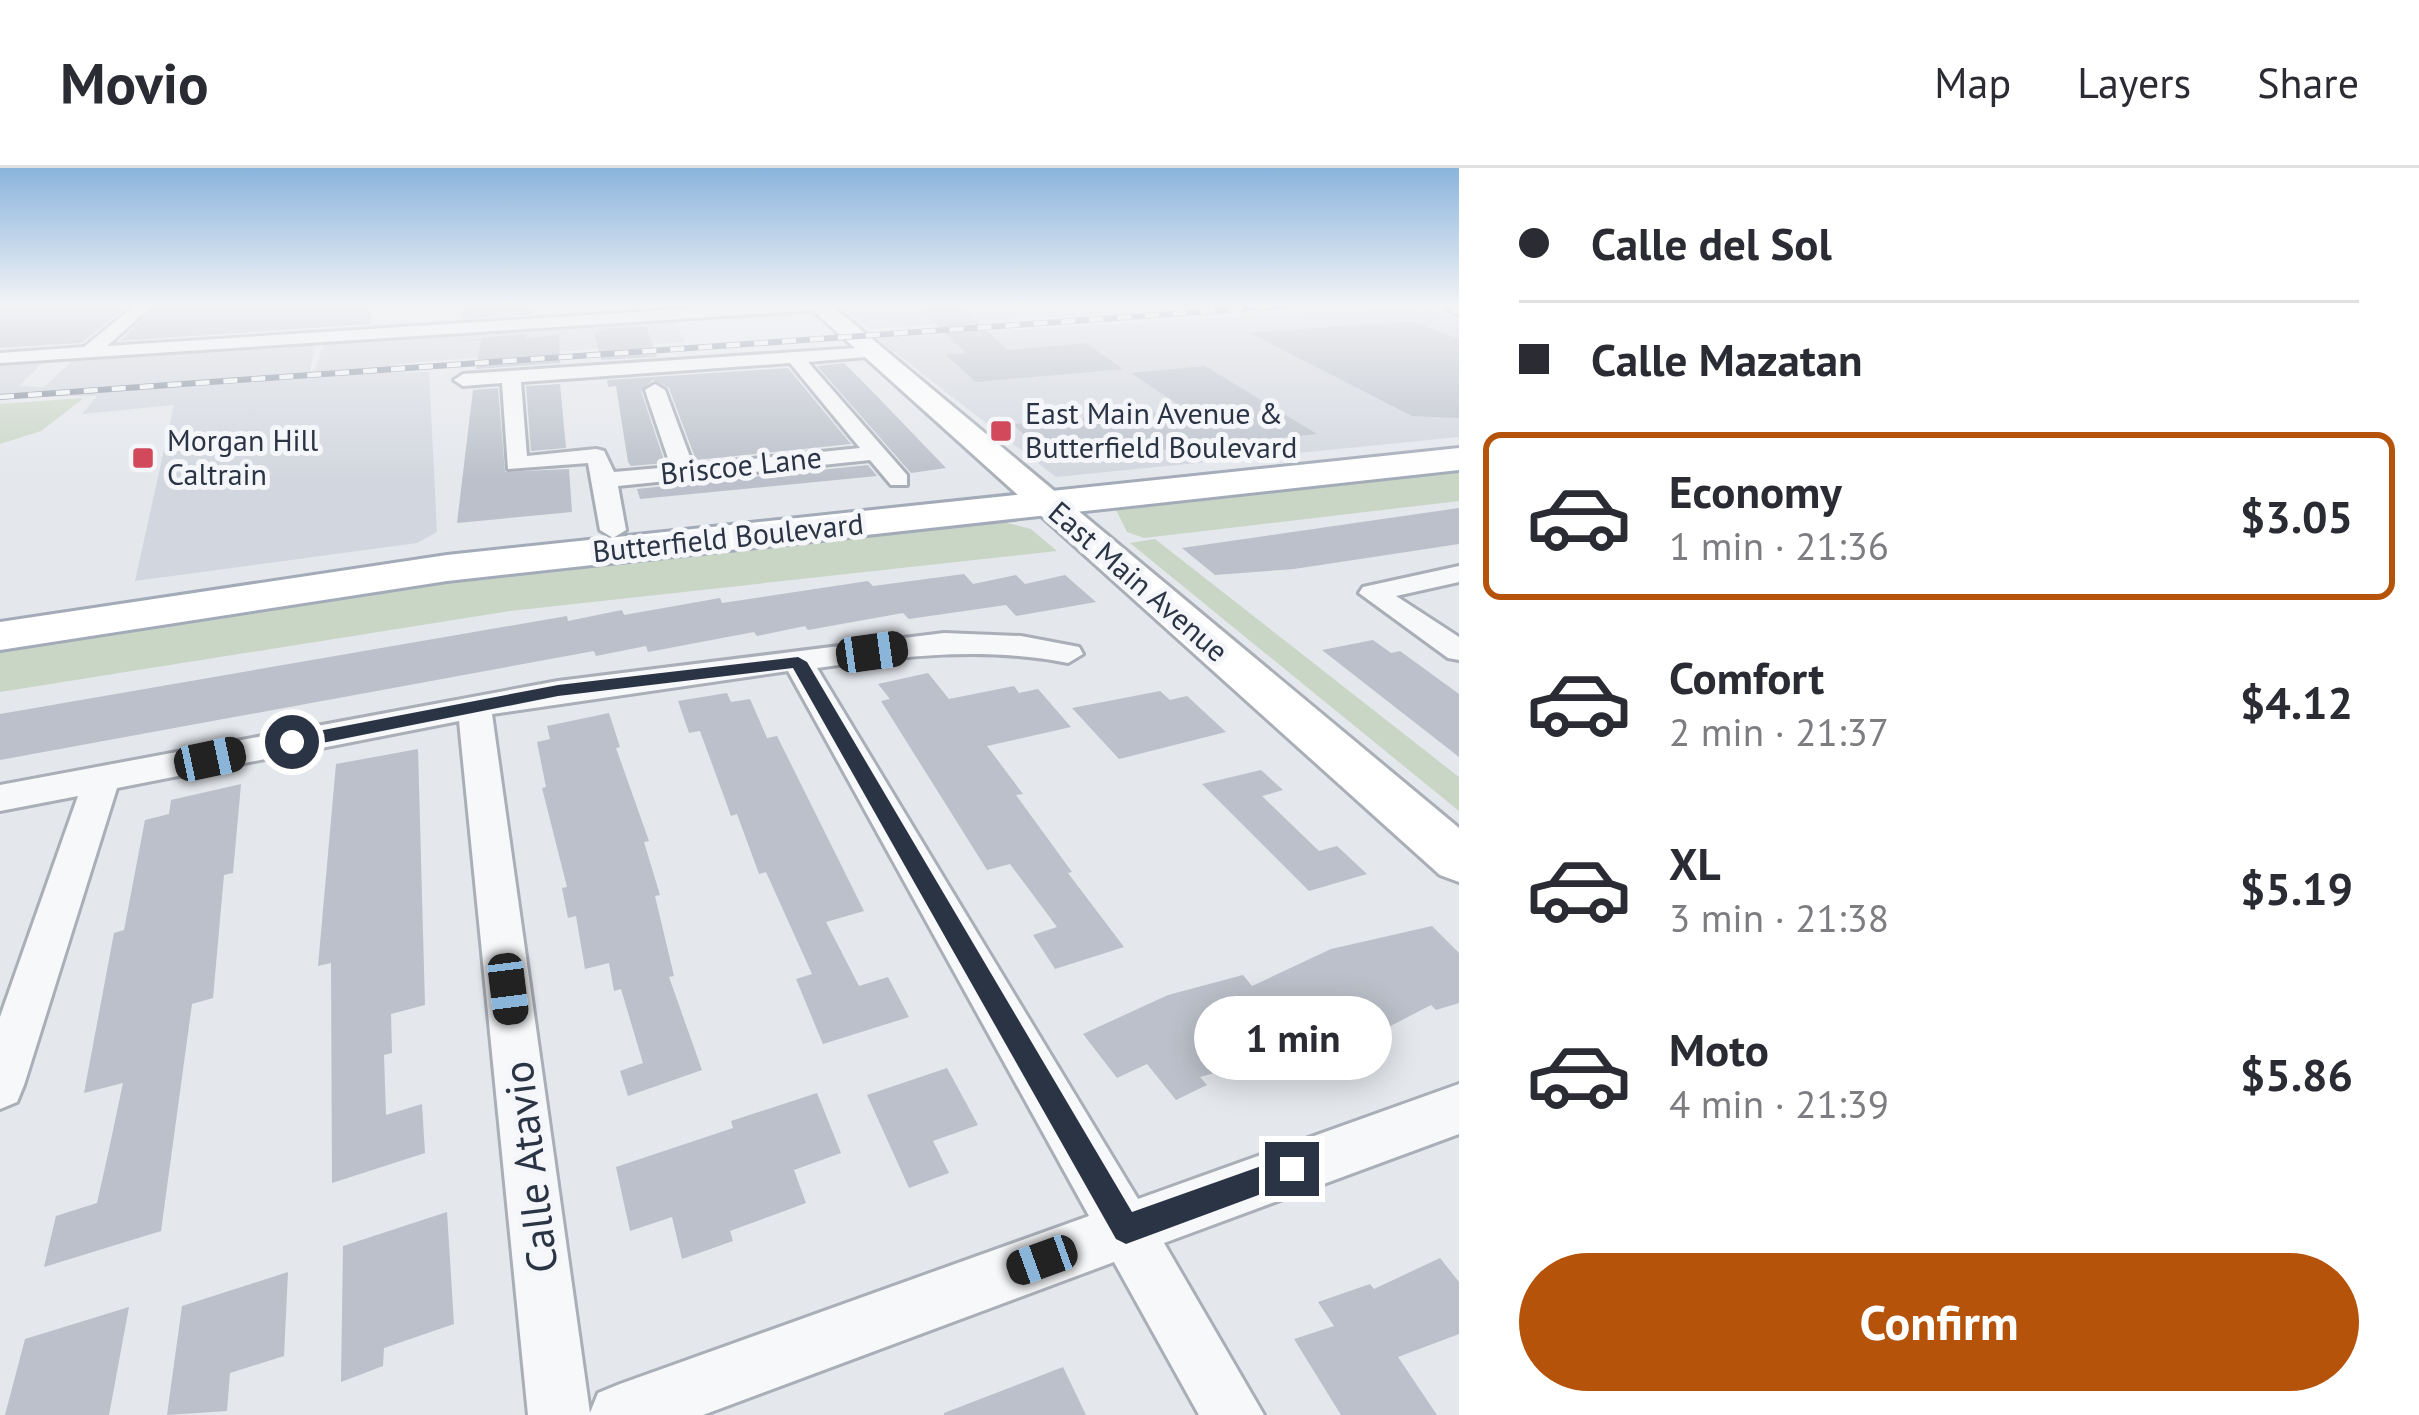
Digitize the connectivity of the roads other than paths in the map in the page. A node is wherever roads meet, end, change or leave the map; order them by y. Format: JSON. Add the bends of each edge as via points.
{"nodes":[{"id":1,"x":824,"y":362,"type":"edge"},
{"id":2,"x":884,"y":362,"type":"edge"},
{"id":3,"x":801,"y":367,"type":"junction"},
{"id":4,"x":512,"y":377,"type":"junction"},
{"id":5,"x":463,"y":380,"type":"dead end"},
{"id":6,"x":699,"y":386,"type":"dead end"},
{"id":7,"x":655,"y":390,"type":"dead end"},
{"id":8,"x":1459,"y":442,"type":"edge"},
{"id":9,"x":875,"y":453,"type":"junction"},
{"id":10,"x":1459,"y":459,"type":"edge"},
{"id":11,"x":684,"y":472,"type":"junction"},
{"id":12,"x":607,"y":480,"type":"junction"},
{"id":13,"x":899,"y":480,"type":"dead end"},
{"id":14,"x":1038,"y":496,"type":"junction"},
{"id":15,"x":613,"y":530,"type":"junction"},
{"id":16,"x":1459,"y":574,"type":"edge"},
{"id":17,"x":0,"y":614,"type":"edge"},
{"id":18,"x":0,"y":636,"type":"edge"},
{"id":19,"x":1459,"y":650,"type":"edge"},
{"id":20,"x":1068,"y":654,"type":"dead end"},
{"id":21,"x":798,"y":662,"type":"junction"},
{"id":22,"x":474,"y":705,"type":"junction"},
{"id":23,"x":101,"y":782,"type":"junction"},
{"id":24,"x":0,"y":798,"type":"edge"},
{"id":25,"x":1459,"y":860,"type":"edge"},
{"id":26,"x":0,"y":1084,"type":"edge"},
{"id":27,"x":1459,"y":1109,"type":"edge"},
{"id":28,"x":1126,"y":1229,"type":"junction"},
{"id":29,"x":560,"y":1415,"type":"edge"},
{"id":30,"x":620,"y":1415,"type":"edge"},
{"id":31,"x":1233,"y":1415,"type":"edge"}],
"edges":[{"from":1,"to":3,"type":"street"},
{"from":2,"to":14,"type":"main road","name":"East Main Avenue"},
{"from":3,"to":4,"type":"street"},
{"from":3,"to":6,"type":"street"},
{"from":3,"to":9,"type":"street"},
{"from":4,"to":5,"type":"street"},
{"from":4,"to":12,"type":"street","via":[[515,464],[596,456]]},
{"from":7,"to":11,"type":"street"},
{"from":8,"to":14,"type":"main road","name":"Butterfield Boulevard"},
{"from":9,"to":11,"type":"street","name":"Briscoe Lane"},
{"from":9,"to":13,"type":"street"},
{"from":10,"to":14,"type":"main road","name":"Butterfield Boulevard"},
{"from":11,"to":12,"type":"street","name":"Briscoe Lane"},
{"from":12,"to":15,"type":"street"},
{"from":14,"to":15,"type":"main road","name":"Butterfield Boulevard"},
{"from":14,"to":18,"type":"main road","name":"Butterfield Boulevard","via":[[447,568]]},
{"from":14,"to":25,"type":"main road","name":"East Main Avenue"},
{"from":15,"to":17,"type":"main road","name":"Butterfield Boulevard"},
{"from":16,"to":19,"type":"street","via":[[1373,593]]},
{"from":20,"to":21,"type":"street","via":[[944,642]]},
{"from":21,"to":22,"type":"street"},
{"from":21,"to":28,"type":"street"},
{"from":22,"to":23,"type":"street"},
{"from":22,"to":29,"type":"street","name":"Calle Atavio"},
{"from":23,"to":24,"type":"street"},
{"from":23,"to":26,"type":"street"},
{"from":27,"to":28,"type":"street"},
{"from":28,"to":30,"type":"street"},
{"from":28,"to":31,"type":"street"}]}
